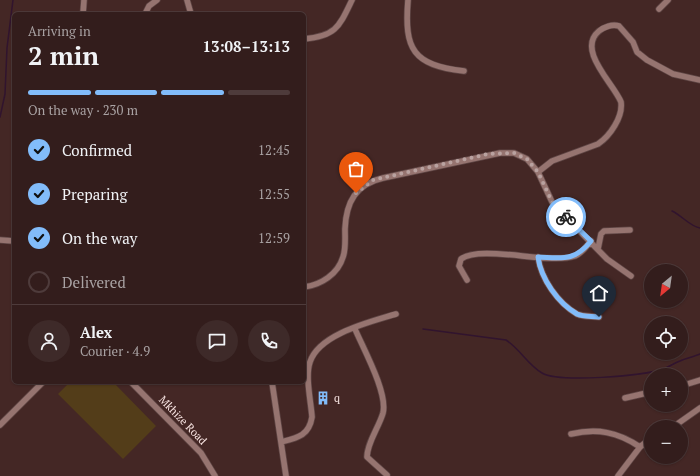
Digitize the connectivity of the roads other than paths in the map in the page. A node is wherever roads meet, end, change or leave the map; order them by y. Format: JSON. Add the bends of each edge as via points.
{"nodes":[{"id":1,"x":84,"y":0,"type":"edge"},
{"id":2,"x":157,"y":0,"type":"edge"},
{"id":3,"x":187,"y":0,"type":"edge"},
{"id":4,"x":352,"y":0,"type":"edge"},
{"id":5,"x":408,"y":0,"type":"edge"},
{"id":6,"x":668,"y":0,"type":"edge"},
{"id":7,"x":659,"y":9,"type":"dead end"},
{"id":8,"x":83,"y":12,"type":"edge"},
{"id":9,"x":146,"y":12,"type":"edge"},
{"id":10,"x":190,"y":12,"type":"edge"},
{"id":11,"x":306,"y":39,"type":"edge"},
{"id":12,"x":464,"y":71,"type":"dead end"},
{"id":13,"x":700,"y":80,"type":"edge"},
{"id":14,"x":538,"y":172,"type":"junction"},
{"id":15,"x":630,"y":230,"type":"dead end"},
{"id":16,"x":0,"y":240,"type":"edge"},
{"id":17,"x":12,"y":241,"type":"edge"},
{"id":18,"x":591,"y":241,"type":"junction"},
{"id":19,"x":598,"y":249,"type":"junction"},
{"id":20,"x":538,"y":257,"type":"junction"},
{"id":21,"x":632,"y":276,"type":"dead end"},
{"id":22,"x":467,"y":280,"type":"dead end"},
{"id":23,"x":306,"y":286,"type":"edge"},
{"id":24,"x":396,"y":314,"type":"dead end"},
{"id":25,"x":599,"y":317,"type":"dead end"},
{"id":26,"x":355,"y":329,"type":"junction"},
{"id":27,"x":699,"y":382,"type":"edge"},
{"id":28,"x":41,"y":384,"type":"edge"},
{"id":29,"x":133,"y":384,"type":"edge"},
{"id":30,"x":272,"y":384,"type":"edge"},
{"id":31,"x":688,"y":384,"type":"edge"},
{"id":32,"x":644,"y":394,"type":"edge"},
{"id":33,"x":625,"y":398,"type":"dead end"},
{"id":34,"x":700,"y":408,"type":"edge"},
{"id":35,"x":683,"y":420,"type":"edge"},
{"id":36,"x":0,"y":425,"type":"edge"},
{"id":37,"x":571,"y":434,"type":"dead end"},
{"id":38,"x":281,"y":442,"type":"junction"},
{"id":39,"x":644,"y":443,"type":"edge"},
{"id":40,"x":640,"y":446,"type":"junction"},
{"id":41,"x":215,"y":476,"type":"edge"},
{"id":42,"x":286,"y":476,"type":"edge"},
{"id":43,"x":387,"y":476,"type":"edge"},
{"id":44,"x":618,"y":476,"type":"edge"}],
"edges":[{"from":1,"to":8,"type":"street"},
{"from":2,"to":9,"type":"street"},
{"from":3,"to":10,"type":"street"},
{"from":4,"to":11,"type":"street","via":[[334,32]]},
{"from":5,"to":12,"type":"street","via":[[408,37],[415,52],[425,61],[435,65]]},
{"from":6,"to":7,"type":"street"},
{"from":13,"to":14,"type":"street","via":[[673,74],[647,60],[619,26],[600,30],[592,41],[591,52],[621,102],[614,128],[605,140],[552,162]]},
{"from":14,"to":18,"type":"street","via":[[553,204]]},
{"from":14,"to":23,"type":"street","via":[[514,153],[500,153],[373,180],[360,188],[352,200],[346,216],[344,256],[337,268],[322,282]]},
{"from":15,"to":19,"type":"street","via":[[604,231]]},
{"from":16,"to":17,"type":"street"},
{"from":18,"to":19,"type":"street"},
{"from":18,"to":20,"type":"street","via":[[575,256]]},
{"from":19,"to":21,"type":"street","via":[[612,263]]},
{"from":20,"to":22,"type":"street","via":[[487,254],[468,256],[461,259],[459,266]]},
{"from":20,"to":25,"type":"street","via":[[541,270],[560,303],[578,314]]},
{"from":24,"to":26,"type":"street"},
{"from":26,"to":38,"type":"street","via":[[329,339],[315,351],[308,371],[311,424],[302,436]]},
{"from":26,"to":43,"type":"street","via":[[384,403],[367,454],[368,459]]},
{"from":27,"to":31,"type":"street"},
{"from":28,"to":36,"type":"street"},
{"from":29,"to":41,"type":"street","name":"Mkhize Road","via":[[201,453]]},
{"from":30,"to":38,"type":"street"},
{"from":32,"to":33,"type":"street"},
{"from":34,"to":35,"type":"street"},
{"from":37,"to":40,"type":"street","via":[[588,430],[605,432]]},
{"from":38,"to":42,"type":"street"},
{"from":39,"to":40,"type":"street"},
{"from":40,"to":44,"type":"street"}]}
